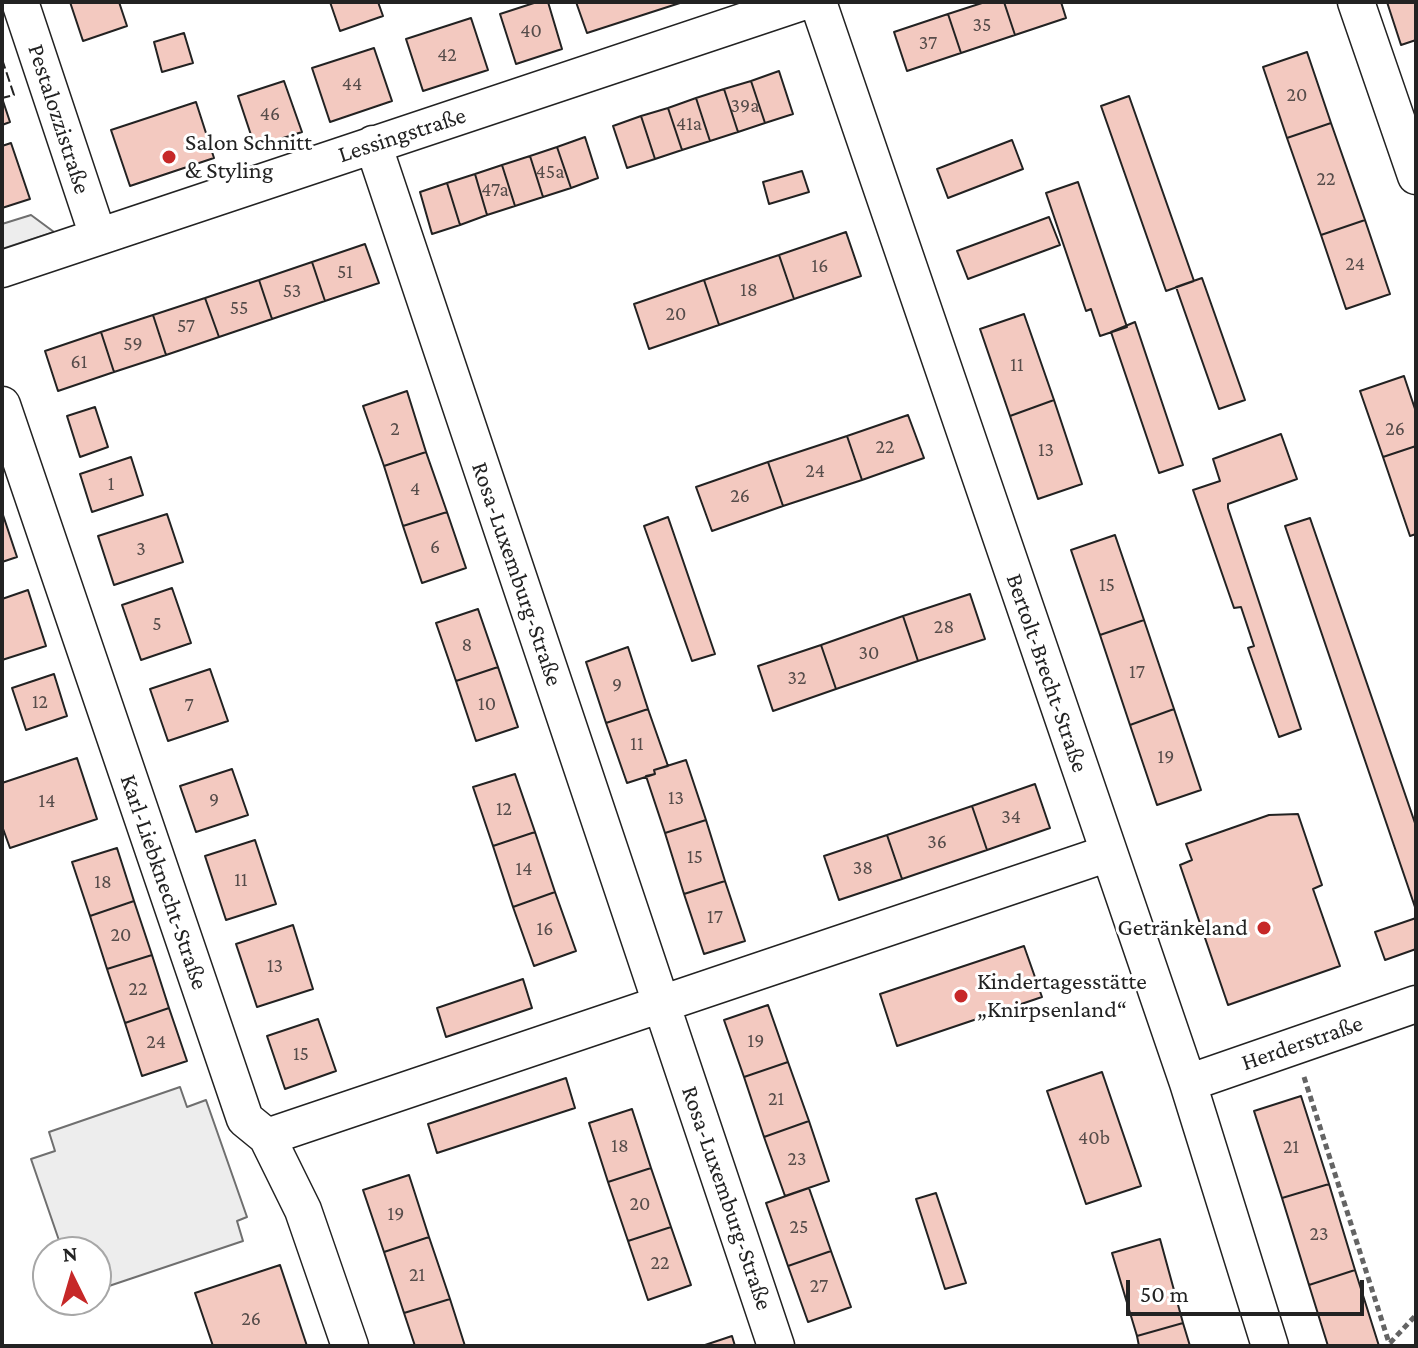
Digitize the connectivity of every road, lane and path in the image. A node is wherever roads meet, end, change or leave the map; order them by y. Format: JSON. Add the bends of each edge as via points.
{"nodes":[{"id":1,"x":20,"y":2,"type":"edge"},
{"id":2,"x":802,"y":2,"type":"edge"},
{"id":3,"x":818,"y":2,"type":"edge"},
{"id":4,"x":1356,"y":2,"type":"edge"},
{"id":5,"x":738,"y":12,"type":"edge"},
{"id":6,"x":373,"y":144,"type":"junction"},
{"id":7,"x":1416,"y":176,"type":"edge"},
{"id":8,"x":98,"y":236,"type":"junction"},
{"id":9,"x":2,"y":269,"type":"edge"},
{"id":10,"x":2,"y":405,"type":"edge"},
{"id":11,"x":1109,"y":853,"type":"junction"},
{"id":12,"x":662,"y":1004,"type":"junction"},
{"id":13,"x":1416,"y":1004,"type":"edge"},
{"id":14,"x":1293,"y":1046,"type":"junction"},
{"id":15,"x":1188,"y":1083,"type":"junction"},
{"id":16,"x":267,"y":1137,"type":"junction"},
{"id":17,"x":1416,"y":1315,"type":"edge"},
{"id":18,"x":1390,"y":1344,"type":"edge"},
{"id":19,"x":350,"y":1346,"type":"edge"},
{"id":20,"x":776,"y":1346,"type":"edge"},
{"id":21,"x":1270,"y":1346,"type":"edge"}],
"edges":[{"from":1,"to":8,"type":"street","name":"Pestalozzistraße"},
{"from":2,"to":5,"type":"street","name":"Lessingstraße"},
{"from":3,"to":11,"type":"street","name":"Bertolt-Brecht-Straße"},
{"from":4,"to":7,"type":"street"},
{"from":5,"to":6,"type":"street","name":"Lessingstraße"},
{"from":6,"to":8,"type":"street","name":"Lessingstraße"},
{"from":6,"to":12,"type":"street","name":"Rosa-Luxemburg-Straße"},
{"from":8,"to":9,"type":"street","name":"Lessingstraße"},
{"from":10,"to":16,"type":"street","name":"Karl-Liebknecht-Straße","via":[[245,1119]]},
{"from":11,"to":12,"type":"street"},
{"from":11,"to":15,"type":"street","name":"Bertolt-Brecht-Straße"},
{"from":12,"to":16,"type":"street"},
{"from":12,"to":20,"type":"street","name":"Rosa-Luxemburg-Straße"},
{"from":13,"to":14,"type":"street","name":"Herderstraße"},
{"from":14,"to":15,"type":"street","name":"Herderstraße"},
{"from":14,"to":18,"type":"path"},
{"from":15,"to":21,"type":"street","name":"Bertolt-Brecht-Straße"},
{"from":16,"to":19,"type":"street","name":"Karl-Liebknecht-Straße","via":[[303,1210]]},
{"from":17,"to":18,"type":"path"}]}
